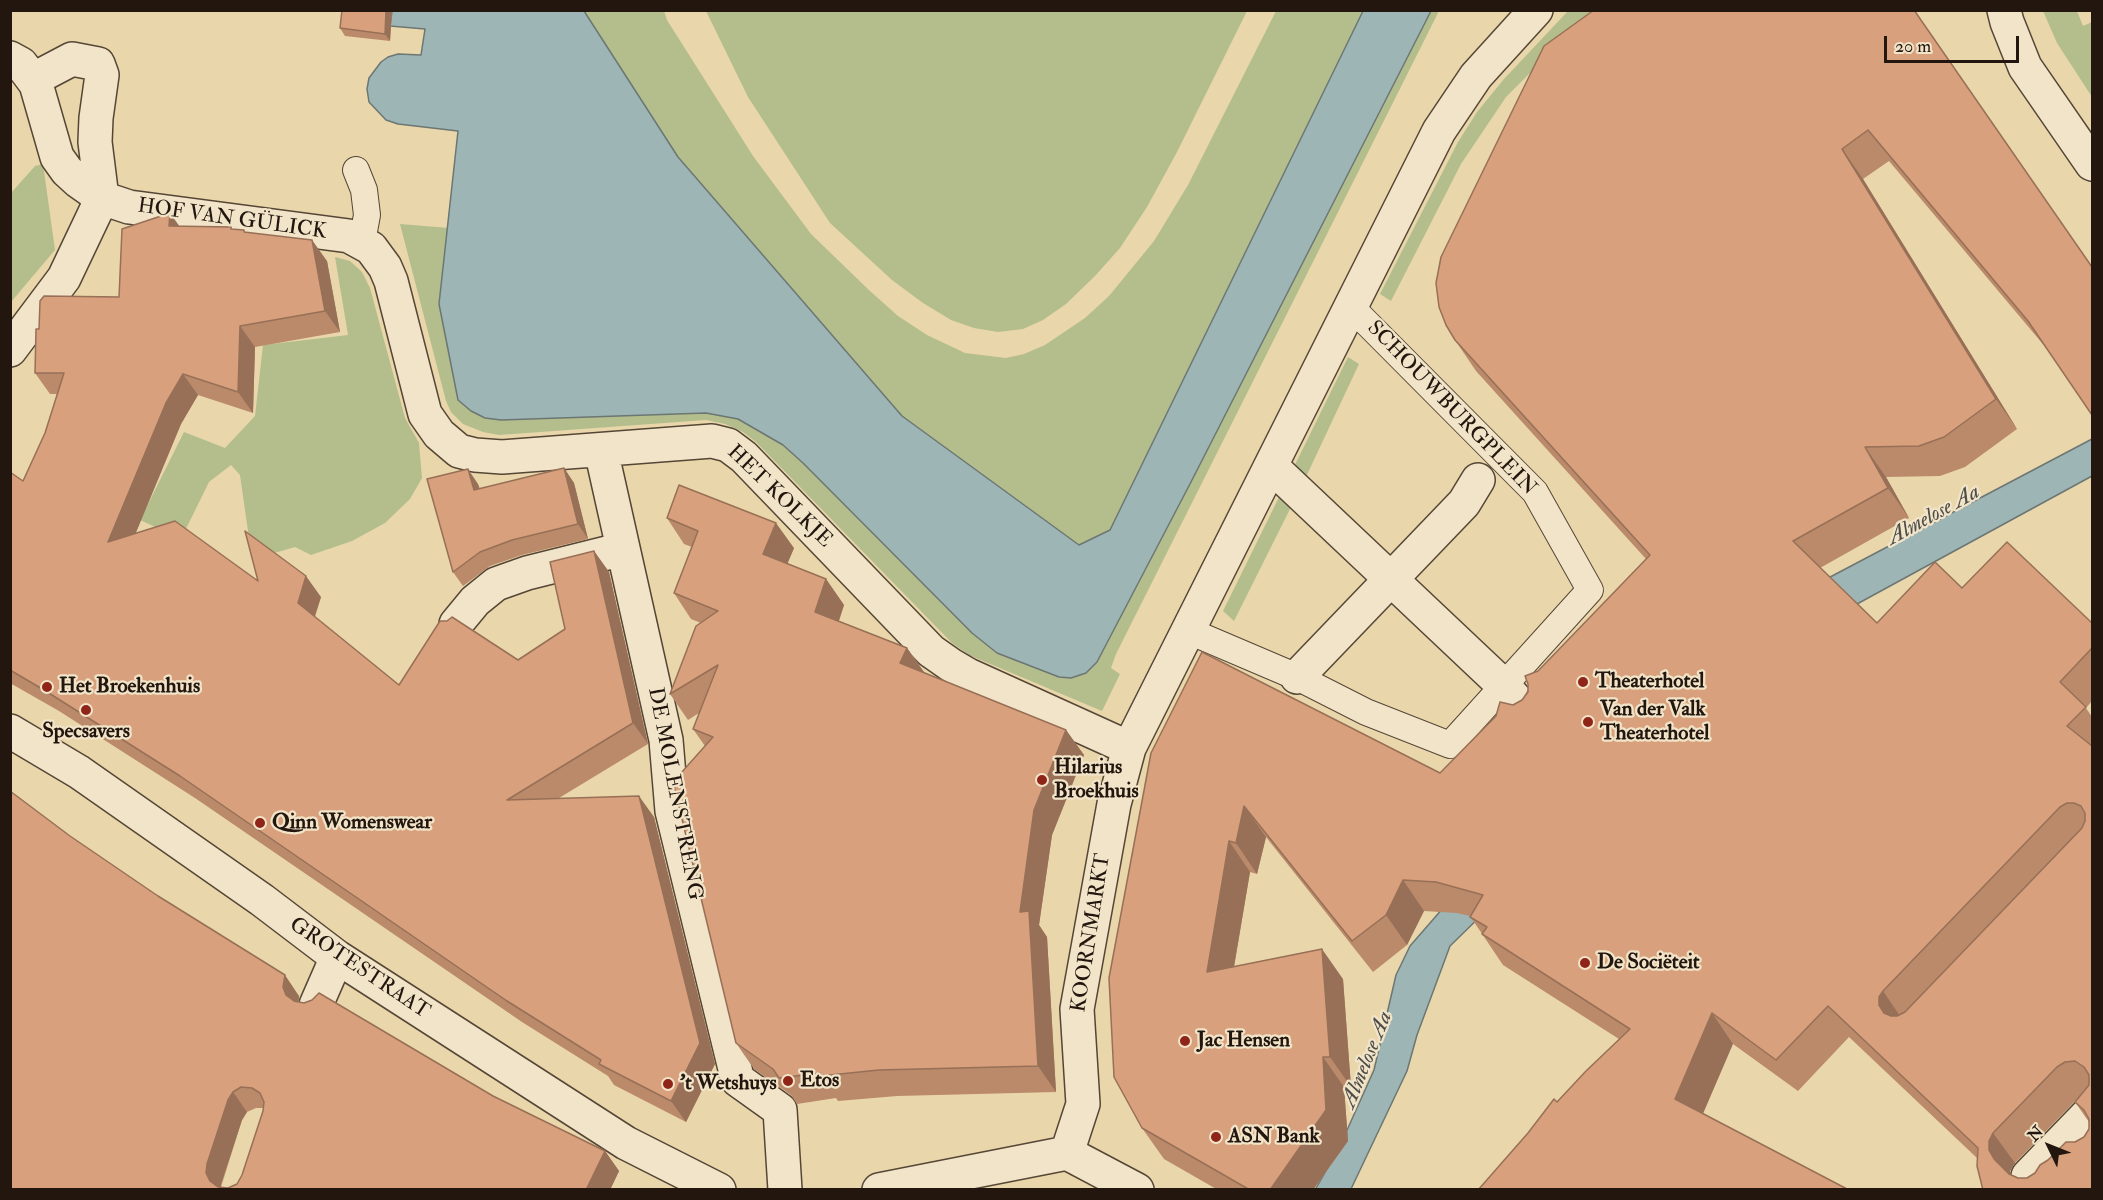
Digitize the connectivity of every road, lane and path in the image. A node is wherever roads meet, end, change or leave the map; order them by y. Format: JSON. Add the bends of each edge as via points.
{"nodes":[{"id":1,"x":1536,"y":10,"type":"edge"},
{"id":2,"x":2004,"y":10,"type":"edge"},
{"id":3,"x":22,"y":69,"type":"edge"},
{"id":4,"x":2092,"y":164,"type":"edge"},
{"id":5,"x":356,"y":170,"type":"dead end"},
{"id":6,"x":102,"y":198,"type":"junction"},
{"id":7,"x":362,"y":242,"type":"junction"},
{"id":8,"x":1351,"y":307,"type":"junction"},
{"id":9,"x":10,"y":350,"type":"edge"},
{"id":10,"x":601,"y":450,"type":"junction"},
{"id":11,"x":1271,"y":466,"type":"junction"},
{"id":12,"x":1478,"y":480,"type":"dead end"},
{"id":13,"x":622,"y":549,"type":"junction"},
{"id":14,"x":1389,"y":580,"type":"junction"},
{"id":15,"x":456,"y":624,"type":"edge"},
{"id":16,"x":1189,"y":631,"type":"junction"},
{"id":17,"x":1297,"y":677,"type":"junction"},
{"id":18,"x":1504,"y":686,"type":"junction"},
{"id":19,"x":1531,"y":717,"type":"edge"},
{"id":20,"x":10,"y":730,"type":"edge"},
{"id":21,"x":1129,"y":748,"type":"junction"},
{"id":22,"x":337,"y":957,"type":"junction"},
{"id":23,"x":316,"y":1005,"type":"edge"},
{"id":24,"x":2092,"y":1110,"type":"edge"},
{"id":25,"x":1067,"y":1153,"type":"junction"},
{"id":26,"x":2092,"y":1154,"type":"edge"},
{"id":27,"x":719,"y":1190,"type":"edge"},
{"id":28,"x":785,"y":1190,"type":"edge"},
{"id":29,"x":879,"y":1190,"type":"edge"},
{"id":30,"x":1137,"y":1190,"type":"edge"},
{"id":31,"x":2043,"y":1190,"type":"edge"}],
"edges":[{"from":1,"to":8,"type":"street","name":"SCHOUWBURGPLEIN","via":[[1495,54],[1439,131]]},
{"from":2,"to":4,"type":"street","via":[[2025,67]]},
{"from":3,"to":6,"type":"street","name":"HOF VAN GÜLICK","via":[[39,91],[57,157],[67,171]]},
{"from":3,"to":6,"type":"street","name":"HOF VAN GÜLICK","via":[[72,59],[98,64],[102,75],[95,142]]},
{"from":5,"to":7,"type":"lane","via":[[364,189],[367,215]]},
{"from":6,"to":7,"type":"street","name":"HOF VAN GÜLICK","via":[[129,207],[349,236]]},
{"from":6,"to":9,"type":"street","via":[[64,278]]},
{"from":7,"to":10,"type":"street","name":"HET KOLKJE","via":[[379,256],[385,267],[425,414],[448,443],[459,451],[502,457]]},
{"from":8,"to":11,"type":"street","name":"SCHOUWBURGPLEIN"},
{"from":8,"to":18,"type":"lane","name":"SCHOUWBURGPLEIN","via":[[1535,492],[1590,590]]},
{"from":10,"to":13,"type":"street","name":"DE MOLENSTRENG"},
{"from":10,"to":21,"type":"street","name":"HET KOLKJE","via":[[712,441],[728,445],[931,651],[968,675]]},
{"from":11,"to":14,"type":"street"},
{"from":11,"to":16,"type":"street","name":"SCHOUWBURGPLEIN"},
{"from":12,"to":14,"type":"street","name":"SCHOUWBURGPLEIN","via":[[1464,503]]},
{"from":13,"to":15,"type":"street","via":[[496,584]]},
{"from":13,"to":28,"type":"street","name":"DE MOLENSTRENG","via":[[666,740],[672,811],[738,1080],[780,1110]]},
{"from":14,"to":17,"type":"street","name":"SCHOUWBURGPLEIN"},
{"from":14,"to":18,"type":"street"},
{"from":16,"to":17,"type":"lane","name":"SCHOUWBURGPLEIN"},
{"from":16,"to":21,"type":"street","name":"SCHOUWBURGPLEIN"},
{"from":17,"to":18,"type":"lane","name":"SCHOUWBURGPLEIN","via":[[1366,712],[1450,745]]},
{"from":18,"to":19,"type":"street"},
{"from":20,"to":22,"type":"street","name":"GROTESTRAAT","via":[[108,793]]},
{"from":21,"to":25,"type":"street","name":"KOORNMARKT","via":[[1114,804],[1077,1009],[1083,1104]]},
{"from":22,"to":23,"type":"street"},
{"from":22,"to":27,"type":"street","name":"GROTESTRAAT","via":[[626,1143]]},
{"from":24,"to":31,"type":"street","via":[[2028,1176]]},
{"from":25,"to":29,"type":"street"},
{"from":25,"to":30,"type":"street"},
{"from":26,"to":31,"type":"street","via":[[2085,1147]]}]}
